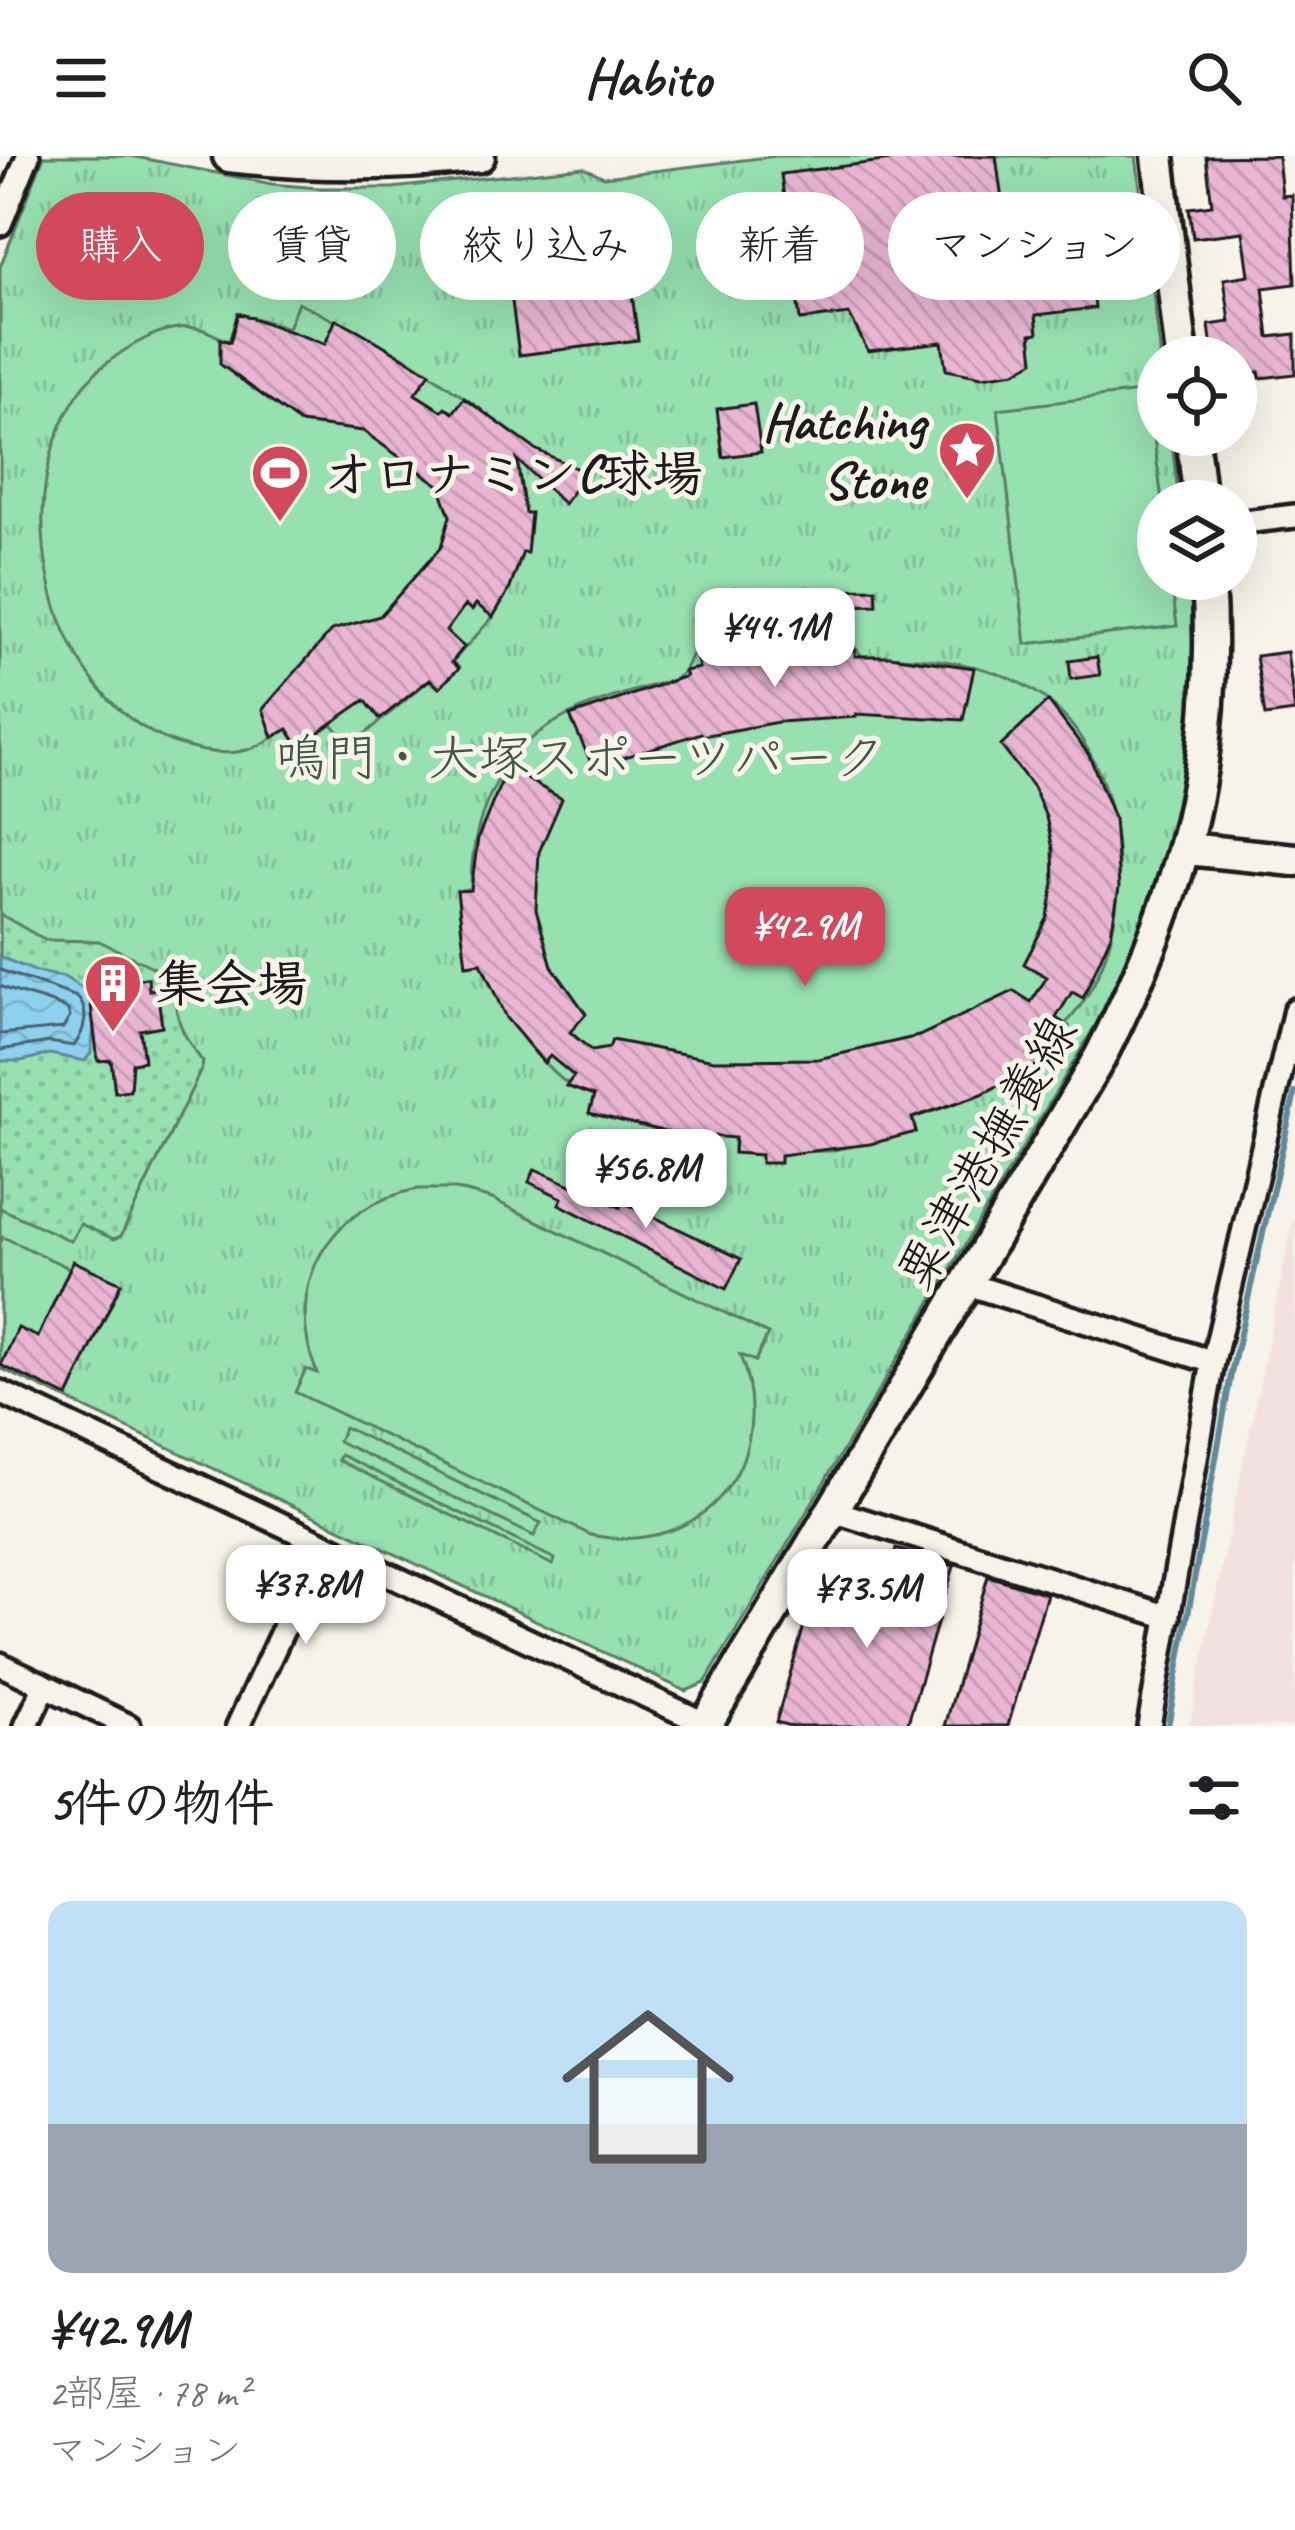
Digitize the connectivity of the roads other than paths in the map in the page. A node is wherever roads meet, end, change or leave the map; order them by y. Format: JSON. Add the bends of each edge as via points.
{"nodes":[{"id":1,"x":28,"y":156,"type":"edge"},
{"id":2,"x":229,"y":156,"type":"edge"},
{"id":3,"x":479,"y":156,"type":"edge"},
{"id":4,"x":1159,"y":156,"type":"edge"},
{"id":5,"x":0,"y":224,"type":"edge"},
{"id":6,"x":1180,"y":336,"type":"edge"},
{"id":7,"x":1295,"y":516,"type":"edge"},
{"id":8,"x":1257,"y":521,"type":"edge"},
{"id":9,"x":1209,"y":600,"type":"edge"},
{"id":10,"x":1186,"y":849,"type":"junction"},
{"id":11,"x":1295,"y":860,"type":"edge"},
{"id":12,"x":1295,"y":1010,"type":"edge"},
{"id":13,"x":964,"y":1283,"type":"junction"},
{"id":14,"x":1213,"y":1362,"type":"junction"},
{"id":15,"x":0,"y":1392,"type":"edge"},
{"id":16,"x":833,"y":1511,"type":"junction"},
{"id":17,"x":323,"y":1544,"type":"junction"},
{"id":18,"x":1168,"y":1617,"type":"junction"},
{"id":19,"x":0,"y":1664,"type":"edge"},
{"id":20,"x":45,"y":1686,"type":"junction"},
{"id":21,"x":707,"y":1725,"type":"edge"},
{"id":22,"x":26,"y":1726,"type":"edge"},
{"id":23,"x":129,"y":1726,"type":"edge"},
{"id":24,"x":238,"y":1726,"type":"edge"},
{"id":25,"x":1149,"y":1726,"type":"edge"}],
"edges":[{"from":1,"to":5,"type":"street"},
{"from":2,"to":3,"type":"main road","via":[[318,166]]},
{"from":4,"to":6,"type":"main road"},
{"from":7,"to":8,"type":"street"},
{"from":9,"to":10,"type":"main road","name":"粟津港撫養線","via":[[1211,686]]},
{"from":10,"to":11,"type":"main road"},
{"from":10,"to":13,"type":"main road","name":"粟津港撫養線","via":[[1140,978],[1100,1057]]},
{"from":12,"to":14,"type":"street"},
{"from":13,"to":14,"type":"street"},
{"from":13,"to":16,"type":"main road","name":"粟津港撫養線"},
{"from":14,"to":18,"type":"street"},
{"from":15,"to":17,"type":"street"},
{"from":16,"to":18,"type":"street"},
{"from":16,"to":21,"type":"main road","name":"粟津港撫養線"},
{"from":17,"to":21,"type":"street"},
{"from":17,"to":24,"type":"street"},
{"from":18,"to":25,"type":"street"},
{"from":19,"to":20,"type":"street"},
{"from":20,"to":22,"type":"street"},
{"from":20,"to":23,"type":"street"}]}
